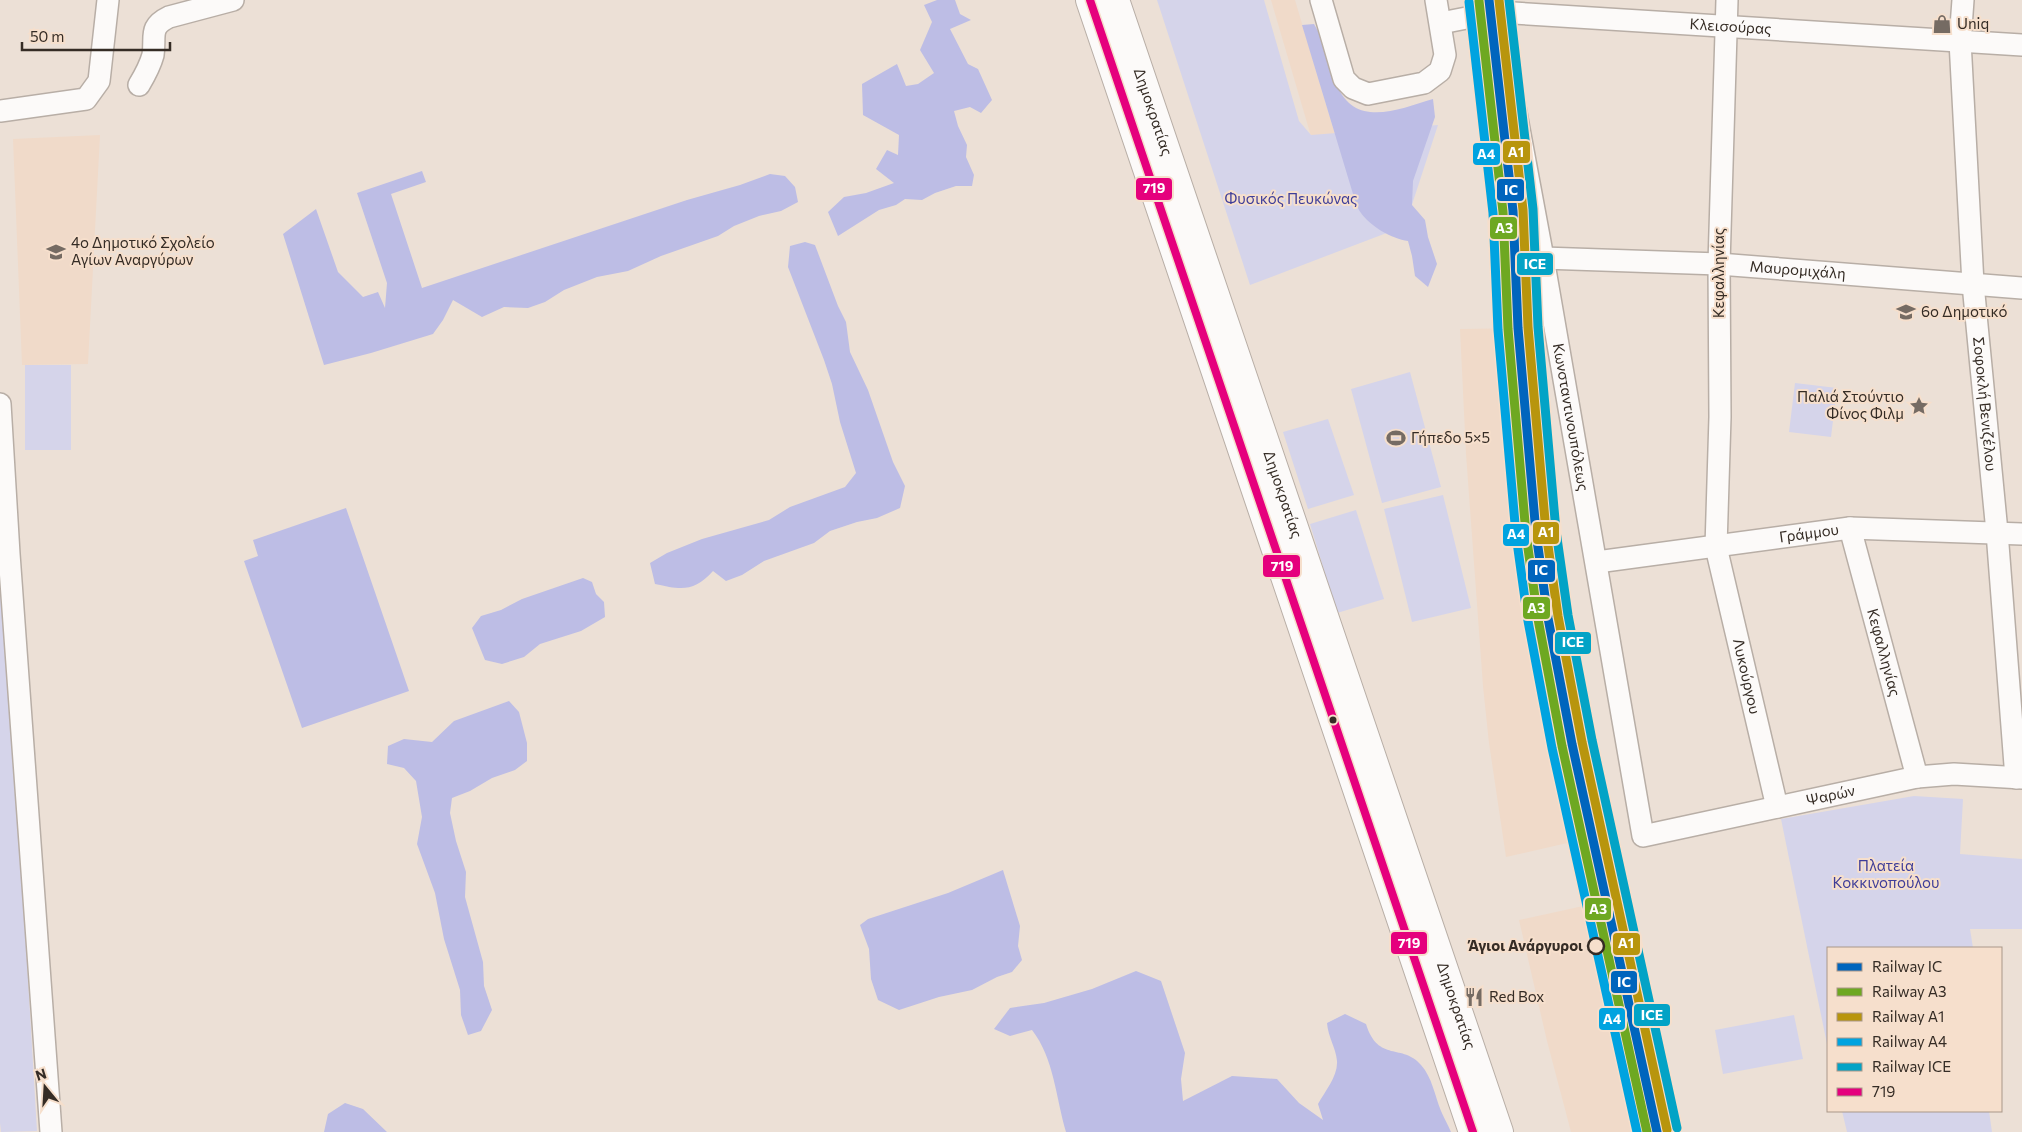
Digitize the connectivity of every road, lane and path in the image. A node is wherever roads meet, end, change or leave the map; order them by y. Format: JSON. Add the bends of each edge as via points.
{"nodes":[{"id":1,"x":108,"y":0,"type":"edge"},
{"id":2,"x":233,"y":0,"type":"edge"},
{"id":3,"x":1090,"y":0,"type":"edge"},
{"id":4,"x":1115,"y":0,"type":"edge"},
{"id":5,"x":1321,"y":0,"type":"edge"},
{"id":6,"x":1436,"y":0,"type":"edge"},
{"id":7,"x":1727,"y":0,"type":"edge"},
{"id":8,"x":1963,"y":0,"type":"edge"},
{"id":9,"x":1496,"y":6,"type":"edge"},
{"id":10,"x":1441,"y":23,"type":"junction"},
{"id":11,"x":1726,"y":27,"type":"junction"},
{"id":12,"x":1960,"y":41,"type":"junction"},
{"id":13,"x":2022,"y":45,"type":"edge"},
{"id":14,"x":138,"y":85,"type":"dead end"},
{"id":15,"x":0,"y":111,"type":"edge"},
{"id":16,"x":1543,"y":258,"type":"junction"},
{"id":17,"x":1719,"y":264,"type":"junction"},
{"id":18,"x":1973,"y":284,"type":"junction"},
{"id":19,"x":2022,"y":288,"type":"edge"},
{"id":20,"x":0,"y":404,"type":"edge"},
{"id":21,"x":1850,"y":528,"type":"junction"},
{"id":22,"x":1997,"y":532,"type":"junction"},
{"id":23,"x":2022,"y":534,"type":"edge"},
{"id":24,"x":1716,"y":547,"type":"junction"},
{"id":25,"x":1596,"y":562,"type":"junction"},
{"id":26,"x":1917,"y":777,"type":"junction"},
{"id":27,"x":2019,"y":778,"type":"edge"},
{"id":28,"x":1777,"y":807,"type":"junction"},
{"id":29,"x":1643,"y":836,"type":"joint"},
{"id":30,"x":51,"y":1132,"type":"edge"},
{"id":31,"x":1474,"y":1132,"type":"edge"},
{"id":32,"x":1498,"y":1132,"type":"edge"}],
"edges":[{"from":1,"to":15,"type":"street","via":[[99,81],[86,99]]},
{"from":2,"to":14,"type":"street","via":[[160,21],[153,34],[153,54],[147,72]]},
{"from":3,"to":31,"type":"main road","name":"Δημοκρατίας"},
{"from":4,"to":32,"type":"main road","name":"Δημοκρατίας"},
{"from":5,"to":10,"type":"street","via":[[1344,79],[1353,88],[1368,94],[1424,82],[1440,71],[1445,55]]},
{"from":6,"to":10,"type":"street"},
{"from":7,"to":11,"type":"street","name":"Κεφαλληνίας"},
{"from":8,"to":12,"type":"street","name":"Σοφοκλή Βενιζέλου"},
{"from":9,"to":10,"type":"street","name":"Κλεισούρας"},
{"from":9,"to":11,"type":"street","name":"Κλεισούρας"},
{"from":9,"to":16,"type":"street","name":"Κωνσταντινουπόλεως"},
{"from":11,"to":12,"type":"street","name":"Κλεισούρας"},
{"from":11,"to":17,"type":"street","name":"Κεφαλληνίας"},
{"from":12,"to":13,"type":"street","name":"Κλεισούρας"},
{"from":12,"to":18,"type":"street","name":"Σοφοκλή Βενιζέλου"},
{"from":16,"to":17,"type":"street","name":"Μαυρομιχάλη"},
{"from":16,"to":25,"type":"street","name":"Κωνσταντινουπόλεως"},
{"from":17,"to":18,"type":"street","name":"Μαυρομιχάλη"},
{"from":17,"to":24,"type":"street","name":"Κεφαλληνίας","via":[[1720,417]]},
{"from":18,"to":19,"type":"street","name":"Μαυρομιχάλη"},
{"from":18,"to":22,"type":"street","name":"Σοφοκλή Βενιζέλου"},
{"from":20,"to":30,"type":"street"},
{"from":21,"to":22,"type":"street","name":"Γράμμου"},
{"from":21,"to":24,"type":"street","name":"Γράμμου"},
{"from":21,"to":26,"type":"street","name":"Κεφαλληνίας"},
{"from":22,"to":23,"type":"street","name":"Γράμμου"},
{"from":22,"to":27,"type":"street","name":"Σοφοκλή Βενιζέλου"},
{"from":24,"to":25,"type":"street","name":"Γράμμου"},
{"from":24,"to":28,"type":"street","name":"Λυκούργου"},
{"from":25,"to":29,"type":"street","name":"Κωνσταντινουπόλεως"},
{"from":26,"to":27,"type":"street","name":"Ψαρών","via":[[1954,774]]},
{"from":26,"to":28,"type":"street","name":"Ψαρών"},
{"from":28,"to":29,"type":"street","name":"Ψαρών"}]}
